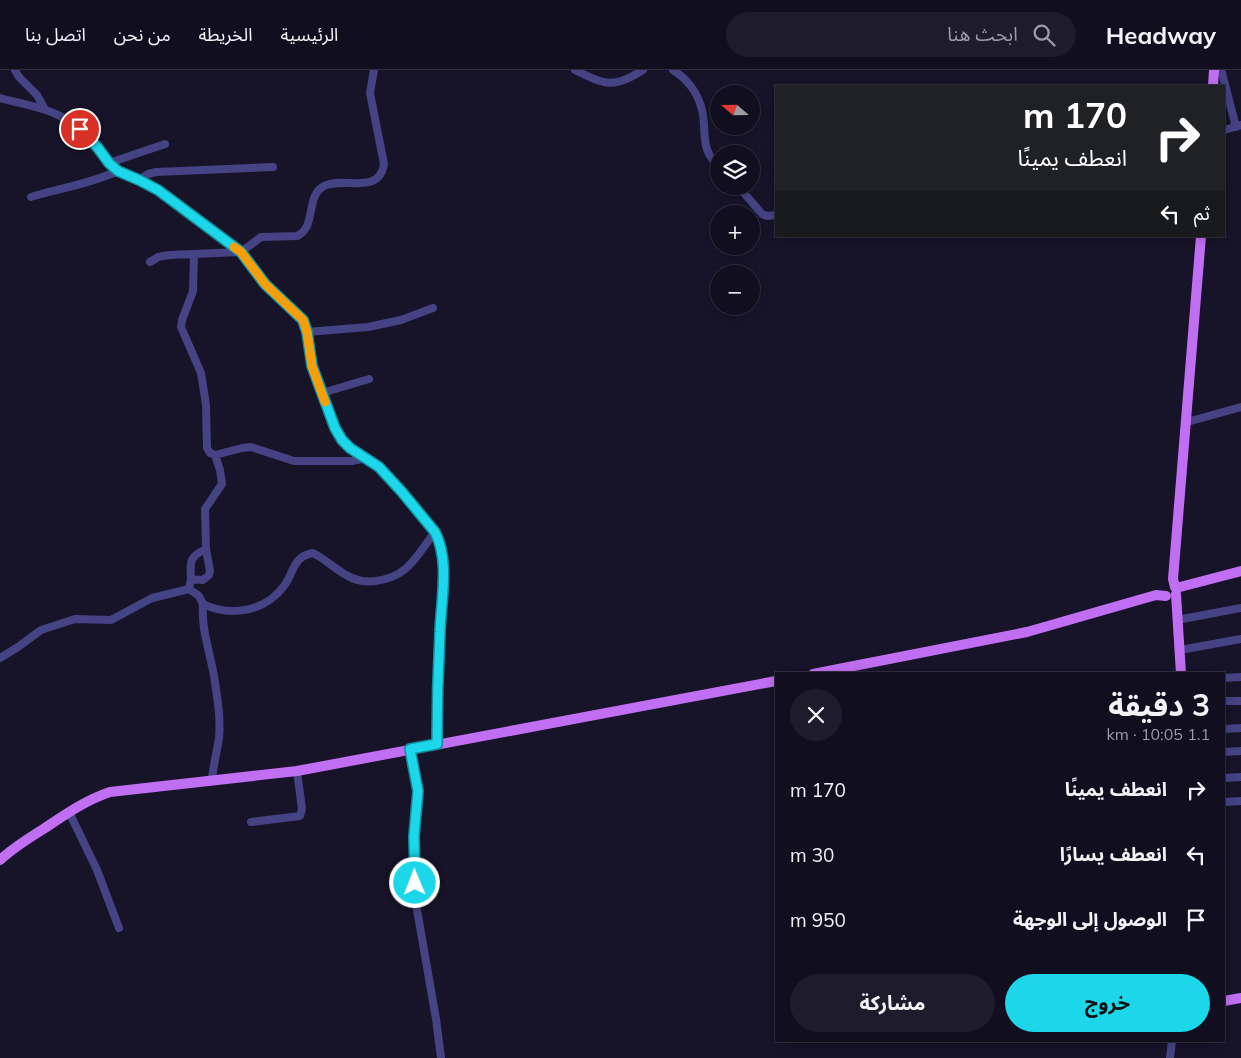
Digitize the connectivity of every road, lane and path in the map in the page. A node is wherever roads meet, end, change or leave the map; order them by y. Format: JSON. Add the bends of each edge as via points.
{"nodes":[{"id":1,"x":15,"y":70,"type":"edge"},
{"id":2,"x":374,"y":70,"type":"edge"},
{"id":3,"x":575,"y":70,"type":"edge"},
{"id":4,"x":643,"y":70,"type":"edge"},
{"id":5,"x":672,"y":70,"type":"edge"},
{"id":6,"x":1218,"y":71,"type":"edge"},
{"id":7,"x":1213,"y":85,"type":"edge"},
{"id":8,"x":1223,"y":85,"type":"edge"},
{"id":9,"x":1225,"y":89,"type":"edge"},
{"id":10,"x":0,"y":98,"type":"edge"},
{"id":11,"x":44,"y":108,"type":"junction"},
{"id":12,"x":1239,"y":126,"type":"edge"},
{"id":13,"x":1225,"y":130,"type":"edge"},
{"id":14,"x":165,"y":144,"type":"dead end"},
{"id":15,"x":710,"y":156,"type":"edge"},
{"id":16,"x":109,"y":163,"type":"junction"},
{"id":17,"x":273,"y":166,"type":"dead end"},
{"id":18,"x":118,"y":171,"type":"junction"},
{"id":19,"x":139,"y":180,"type":"junction"},
{"id":20,"x":746,"y":195,"type":"edge"},
{"id":21,"x":31,"y":197,"type":"dead end"},
{"id":22,"x":775,"y":215,"type":"edge"},
{"id":23,"x":1201,"y":237,"type":"edge"},
{"id":24,"x":241,"y":252,"type":"junction"},
{"id":25,"x":194,"y":254,"type":"junction"},
{"id":26,"x":150,"y":262,"type":"dead end"},
{"id":27,"x":433,"y":308,"type":"dead end"},
{"id":28,"x":307,"y":332,"type":"junction"},
{"id":29,"x":369,"y":379,"type":"dead end"},
{"id":30,"x":322,"y":393,"type":"junction"},
{"id":31,"x":1241,"y":407,"type":"edge"},
{"id":32,"x":1187,"y":422,"type":"junction"},
{"id":33,"x":215,"y":455,"type":"junction"},
{"id":34,"x":366,"y":458,"type":"junction"},
{"id":35,"x":435,"y":532,"type":"junction"},
{"id":36,"x":206,"y":548,"type":"junction"},
{"id":37,"x":1238,"y":573,"type":"edge"},
{"id":38,"x":191,"y":579,"type":"junction"},
{"id":39,"x":189,"y":589,"type":"junction"},
{"id":40,"x":1171,"y":592,"type":"junction"},
{"id":41,"x":202,"y":604,"type":"junction"},
{"id":42,"x":1241,"y":608,"type":"edge"},
{"id":43,"x":1177,"y":620,"type":"junction"},
{"id":44,"x":1241,"y":639,"type":"edge"},
{"id":45,"x":1180,"y":650,"type":"junction"},
{"id":46,"x":0,"y":658,"type":"edge"},
{"id":47,"x":823,"y":672,"type":"edge"},
{"id":48,"x":1181,"y":672,"type":"edge"},
{"id":49,"x":1241,"y":677,"type":"edge"},
{"id":50,"x":1225,"y":678,"type":"edge"},
{"id":51,"x":775,"y":681,"type":"edge"},
{"id":52,"x":1225,"y":701,"type":"edge"},
{"id":53,"x":1241,"y":701,"type":"edge"},
{"id":54,"x":1241,"y":728,"type":"edge"},
{"id":55,"x":1225,"y":729,"type":"edge"},
{"id":56,"x":437,"y":744,"type":"junction"},
{"id":57,"x":410,"y":749,"type":"junction"},
{"id":58,"x":1241,"y":751,"type":"edge"},
{"id":59,"x":1225,"y":752,"type":"edge"},
{"id":60,"x":297,"y":771,"type":"junction"},
{"id":61,"x":1241,"y":776,"type":"edge"},
{"id":62,"x":1225,"y":778,"type":"edge"},
{"id":63,"x":212,"y":780,"type":"junction"},
{"id":64,"x":1241,"y":801,"type":"edge"},
{"id":65,"x":1225,"y":802,"type":"edge"},
{"id":66,"x":69,"y":812,"type":"junction"},
{"id":67,"x":251,"y":822,"type":"dead end"},
{"id":68,"x":0,"y":860,"type":"edge"},
{"id":69,"x":119,"y":928,"type":"dead end"},
{"id":70,"x":1241,"y":998,"type":"edge"},
{"id":71,"x":1225,"y":1001,"type":"edge"},
{"id":72,"x":1172,"y":1042,"type":"edge"},
{"id":73,"x":441,"y":1058,"type":"edge"},
{"id":74,"x":1170,"y":1058,"type":"edge"}],
"edges":[{"from":1,"to":11,"type":"street"},
{"from":2,"to":24,"type":"street","via":[[370,93],[384,164],[378,178],[368,183],[326,184],[315,196],[308,227],[302,234],[261,237]]},
{"from":3,"to":4,"type":"street","via":[[616,84]]},
{"from":5,"to":15,"type":"street","via":[[694,91],[703,114]]},
{"from":6,"to":7,"type":"main road"},
{"from":6,"to":8,"type":"street"},
{"from":9,"to":12,"type":"street"},
{"from":10,"to":11,"type":"street"},
{"from":11,"to":16,"type":"street","via":[[80,129]]},
{"from":12,"to":13,"type":"street"},
{"from":14,"to":16,"type":"street"},
{"from":16,"to":18,"type":"street"},
{"from":17,"to":19,"type":"street","via":[[156,172]]},
{"from":18,"to":19,"type":"street"},
{"from":18,"to":21,"type":"street","via":[[99,180]]},
{"from":19,"to":24,"type":"street","via":[[158,190]]},
{"from":20,"to":22,"type":"street","via":[[762,214]]},
{"from":23,"to":32,"type":"main road"},
{"from":24,"to":25,"type":"street"},
{"from":24,"to":28,"type":"street","via":[[265,284],[303,320]]},
{"from":25,"to":26,"type":"street","via":[[164,255]]},
{"from":25,"to":33,"type":"street","via":[[194,291],[181,327],[201,373],[207,448]]},
{"from":27,"to":28,"type":"street","via":[[401,320],[368,327]]},
{"from":28,"to":30,"type":"street","via":[[312,366]]},
{"from":29,"to":30,"type":"street"},
{"from":30,"to":34,"type":"street","via":[[342,440]]},
{"from":31,"to":32,"type":"street"},
{"from":32,"to":40,"type":"main road"},
{"from":33,"to":34,"type":"street","via":[[251,447],[294,460],[352,462]]},
{"from":33,"to":36,"type":"street","via":[[222,484],[205,509]]},
{"from":34,"to":35,"type":"street","via":[[379,467]]},
{"from":35,"to":41,"type":"street","via":[[414,561],[392,578],[366,582],[352,579],[313,553],[299,558],[282,589],[260,605],[235,612]]},
{"from":35,"to":56,"type":"street","via":[[443,584]]},
{"from":36,"to":38,"type":"street","via":[[193,555]]},
{"from":36,"to":38,"type":"street","via":[[209,575],[203,580]]},
{"from":37,"to":40,"type":"main road"},
{"from":38,"to":39,"type":"street"},
{"from":39,"to":41,"type":"street","via":[[199,596]]},
{"from":39,"to":46,"type":"street","via":[[152,598],[111,620],[75,619],[50,626]]},
{"from":40,"to":43,"type":"main road"},
{"from":40,"to":47,"type":"main road","via":[[1027,632]]},
{"from":41,"to":63,"type":"street","via":[[219,722]]},
{"from":42,"to":43,"type":"street"},
{"from":43,"to":45,"type":"main road"},
{"from":44,"to":45,"type":"street"},
{"from":45,"to":48,"type":"main road"},
{"from":49,"to":50,"type":"street"},
{"from":51,"to":56,"type":"main road"},
{"from":52,"to":53,"type":"street"},
{"from":54,"to":55,"type":"street"},
{"from":56,"to":57,"type":"main road"},
{"from":57,"to":60,"type":"main road"},
{"from":57,"to":73,"type":"street","via":[[418,791],[414,836],[415,898]]},
{"from":58,"to":59,"type":"street"},
{"from":60,"to":63,"type":"main road"},
{"from":60,"to":67,"type":"street","via":[[300,816]]},
{"from":61,"to":62,"type":"street"},
{"from":63,"to":66,"type":"main road","via":[[110,792]]},
{"from":64,"to":65,"type":"street"},
{"from":66,"to":68,"type":"main road"},
{"from":66,"to":69,"type":"street","via":[[97,870]]},
{"from":70,"to":71,"type":"main road"},
{"from":72,"to":74,"type":"street"}]}
